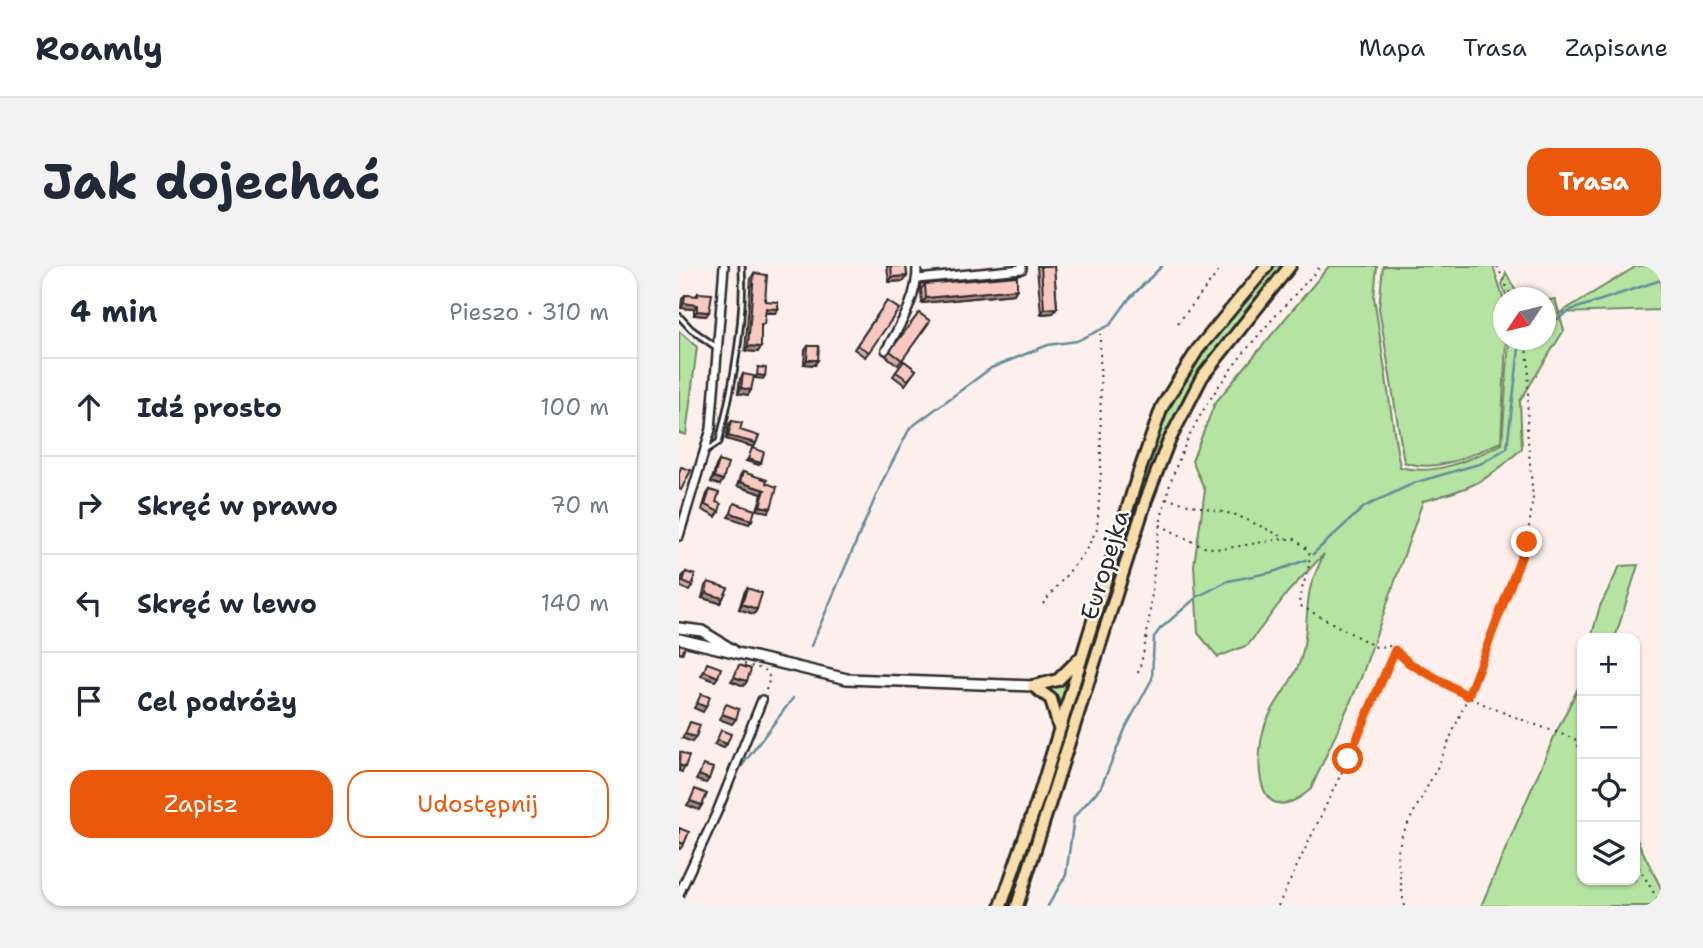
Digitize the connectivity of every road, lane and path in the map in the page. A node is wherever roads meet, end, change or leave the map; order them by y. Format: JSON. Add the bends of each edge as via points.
{"nodes":[{"id":1,"x":724,"y":266,"type":"edge"},
{"id":2,"x":742,"y":266,"type":"edge"},
{"id":3,"x":917,"y":266,"type":"edge"},
{"id":4,"x":1022,"y":266,"type":"edge"},
{"id":5,"x":1223,"y":266,"type":"edge"},
{"id":6,"x":1267,"y":266,"type":"edge"},
{"id":7,"x":1290,"y":266,"type":"edge"},
{"id":8,"x":1321,"y":266,"type":"edge"},
{"id":9,"x":1497,"y":266,"type":"edge"},
{"id":10,"x":917,"y":279,"type":"junction"},
{"id":11,"x":1507,"y":287,"type":"edge"},
{"id":12,"x":679,"y":316,"type":"edge"},
{"id":13,"x":1178,"y":323,"type":"dead end"},
{"id":14,"x":1100,"y":334,"type":"dead end"},
{"id":15,"x":717,"y":348,"type":"junction"},
{"id":16,"x":886,"y":350,"type":"dead end"},
{"id":17,"x":1526,"y":350,"type":"edge"},
{"id":18,"x":705,"y":451,"type":"junction"},
{"id":19,"x":1165,"y":499,"type":"junction"},
{"id":20,"x":1160,"y":525,"type":"junction"},
{"id":21,"x":679,"y":536,"type":"edge"},
{"id":22,"x":1287,"y":539,"type":"junction"},
{"id":23,"x":1043,"y":604,"type":"dead end"},
{"id":24,"x":679,"y":628,"type":"edge"},
{"id":25,"x":679,"y":639,"type":"edge"},
{"id":26,"x":1395,"y":650,"type":"junction"},
{"id":27,"x":735,"y":651,"type":"junction"},
{"id":28,"x":1083,"y":654,"type":"junction"},
{"id":29,"x":1138,"y":673,"type":"dead end"},
{"id":30,"x":770,"y":678,"type":"dead end"},
{"id":31,"x":1033,"y":686,"type":"junction"},
{"id":32,"x":1468,"y":696,"type":"junction"},
{"id":33,"x":762,"y":700,"type":"joint"},
{"id":34,"x":1059,"y":733,"type":"junction"},
{"id":35,"x":1577,"y":744,"type":"edge"},
{"id":36,"x":1640,"y":869,"type":"edge"},
{"id":37,"x":679,"y":894,"type":"edge"},
{"id":38,"x":1661,"y":905,"type":"edge"},
{"id":39,"x":1001,"y":906,"type":"edge"},
{"id":40,"x":1017,"y":906,"type":"edge"},
{"id":41,"x":1278,"y":906,"type":"edge"},
{"id":42,"x":1404,"y":906,"type":"edge"}],
"edges":[{"from":1,"to":15,"type":"street"},
{"from":2,"to":18,"type":"lane","via":[[727,409],[719,442]]},
{"from":3,"to":10,"type":"street"},
{"from":4,"to":10,"type":"street"},
{"from":5,"to":13,"type":"path"},
{"from":6,"to":28,"type":"main road","name":"Europejka","via":[[1198,349],[1162,407]]},
{"from":7,"to":40,"type":"main road","name":"Europejka","via":[[1216,355],[1168,443]]},
{"from":8,"to":19,"type":"path","via":[[1241,353],[1186,442]]},
{"from":9,"to":11,"type":"path"},
{"from":10,"to":16,"type":"street","via":[[907,313]]},
{"from":12,"to":15,"type":"lane"},
{"from":14,"to":23,"type":"path","via":[[1097,529]]},
{"from":15,"to":18,"type":"street"},
{"from":17,"to":32,"type":"path","via":[[1533,498],[1527,542]]},
{"from":18,"to":21,"type":"street"},
{"from":19,"to":20,"type":"path"},
{"from":19,"to":22,"type":"path","via":[[1236,515]]},
{"from":20,"to":22,"type":"path","via":[[1203,547],[1222,549]]},
{"from":20,"to":29,"type":"path"},
{"from":22,"to":26,"type":"path","via":[[1295,539],[1309,551],[1311,565],[1299,605],[1376,647]]},
{"from":24,"to":27,"type":"street","via":[[702,631]]},
{"from":25,"to":27,"type":"street"},
{"from":26,"to":32,"type":"path","via":[[1409,663]]},
{"from":26,"to":41,"type":"path"},
{"from":27,"to":31,"type":"street","via":[[847,679]]},
{"from":28,"to":31,"type":"main road","via":[[1058,680]]},
{"from":28,"to":34,"type":"main road","name":"Europejka"},
{"from":30,"to":33,"type":"path"},
{"from":31,"to":34,"type":"main road","via":[[1051,699]]},
{"from":32,"to":35,"type":"path"},
{"from":32,"to":42,"type":"path","via":[[1402,835],[1397,854]]},
{"from":33,"to":37,"type":"street"},
{"from":34,"to":39,"type":"main road","name":"Europejka"},
{"from":36,"to":38,"type":"path"}]}
